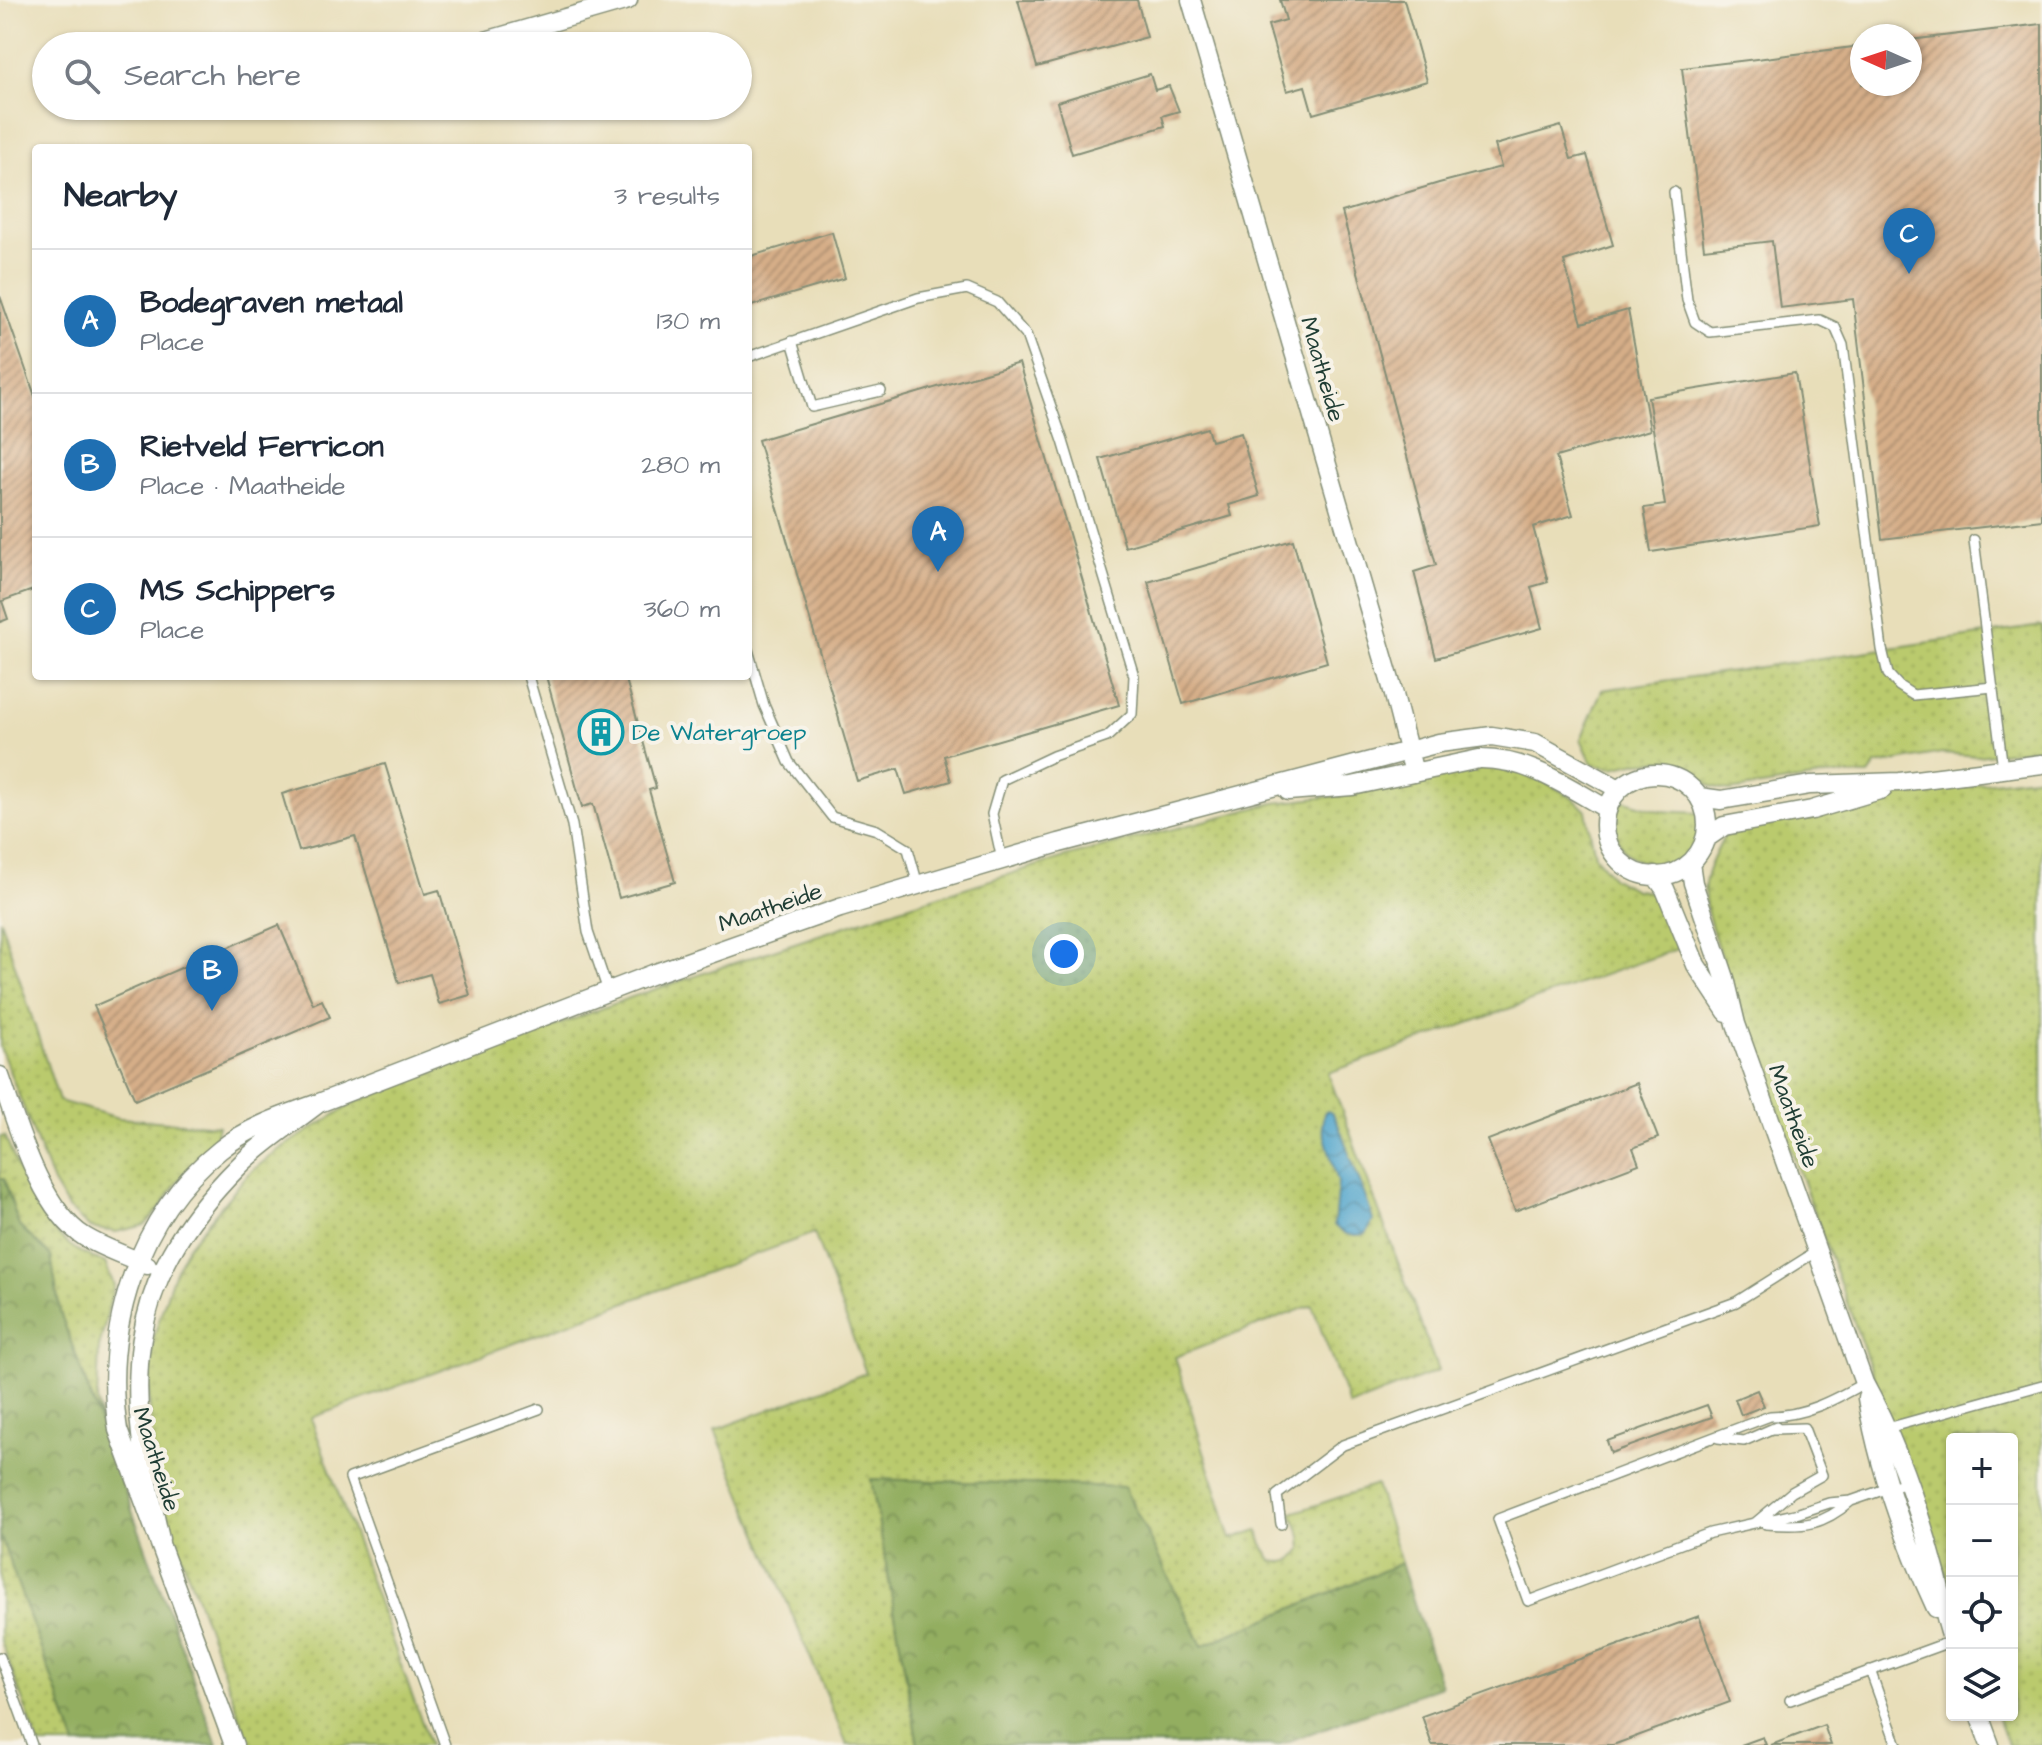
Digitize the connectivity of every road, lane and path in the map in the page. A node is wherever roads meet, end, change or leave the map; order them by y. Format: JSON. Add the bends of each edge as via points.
{"nodes":[{"id":1,"x":628,"y":0,"type":"edge"},
{"id":2,"x":1191,"y":0,"type":"edge"},
{"id":3,"x":517,"y":32,"type":"edge"},
{"id":4,"x":1674,"y":192,"type":"dead end"},
{"id":5,"x":792,"y":341,"type":"junction"},
{"id":6,"x":752,"y":356,"type":"edge"},
{"id":7,"x":881,"y":391,"type":"dead end"},
{"id":8,"x":1974,"y":540,"type":"dead end"},
{"id":9,"x":752,"y":664,"type":"edge"},
{"id":10,"x":529,"y":680,"type":"edge"},
{"id":11,"x":1993,"y":687,"type":"junction"},
{"id":12,"x":1409,"y":751,"type":"junction"},
{"id":13,"x":2042,"y":764,"type":"edge"},
{"id":14,"x":2003,"y":769,"type":"junction"},
{"id":15,"x":1414,"y":773,"type":"junction"},
{"id":16,"x":1900,"y":782,"type":"junction"},
{"id":17,"x":1619,"y":789,"type":"junction"},
{"id":18,"x":1249,"y":793,"type":"junction"},
{"id":19,"x":1699,"y":797,"type":"junction"},
{"id":20,"x":1607,"y":809,"type":"junction"},
{"id":21,"x":1705,"y":839,"type":"junction"},
{"id":22,"x":1002,"y":860,"type":"junction"},
{"id":23,"x":1690,"y":863,"type":"junction"},
{"id":24,"x":1655,"y":875,"type":"junction"},
{"id":25,"x":918,"y":885,"type":"junction"},
{"id":26,"x":608,"y":991,"type":"junction"},
{"id":27,"x":1736,"y":1024,"type":"junction"},
{"id":28,"x":0,"y":1076,"type":"edge"},
{"id":29,"x":319,"y":1103,"type":"junction"},
{"id":30,"x":1817,"y":1251,"type":"junction"},
{"id":31,"x":138,"y":1261,"type":"junction"},
{"id":32,"x":162,"y":1271,"type":"junction"},
{"id":33,"x":1864,"y":1383,"type":"junction"},
{"id":34,"x":2042,"y":1385,"type":"edge"},
{"id":35,"x":539,"y":1409,"type":"dead end"},
{"id":36,"x":1786,"y":1416,"type":"junction"},
{"id":37,"x":1774,"y":1429,"type":"junction"},
{"id":38,"x":1880,"y":1430,"type":"junction"},
{"id":39,"x":1714,"y":1438,"type":"junction"},
{"id":40,"x":1897,"y":1485,"type":"junction"},
{"id":41,"x":1755,"y":1523,"type":"junction"},
{"id":42,"x":1281,"y":1524,"type":"dead end"},
{"id":43,"x":160,"y":1539,"type":"junction"},
{"id":44,"x":1946,"y":1614,"type":"edge"},
{"id":45,"x":1946,"y":1638,"type":"edge"},
{"id":46,"x":0,"y":1657,"type":"edge"},
{"id":47,"x":1870,"y":1670,"type":"junction"},
{"id":48,"x":1790,"y":1700,"type":"dead end"},
{"id":49,"x":1981,"y":1721,"type":"edge"},
{"id":50,"x":32,"y":1745,"type":"edge"},
{"id":51,"x":234,"y":1745,"type":"edge"},
{"id":52,"x":445,"y":1745,"type":"edge"},
{"id":53,"x":1897,"y":1745,"type":"edge"},
{"id":54,"x":1990,"y":1745,"type":"edge"}],
"edges":[{"from":1,"to":3,"type":"street"},
{"from":2,"to":12,"type":"street","name":"Maatheide"},
{"from":4,"to":11,"type":"lane","via":[[1687,300],[1695,322],[1710,332],[1820,320],[1835,327],[1843,345],[1888,674],[1913,695]]},
{"from":5,"to":6,"type":"lane"},
{"from":5,"to":7,"type":"lane","via":[[812,407]]},
{"from":5,"to":22,"type":"lane","via":[[918,298],[967,289],[997,302],[1026,335],[1134,676],[1132,714],[1107,737],[1002,780],[992,814]]},
{"from":8,"to":11,"type":"lane"},
{"from":9,"to":25,"type":"lane","via":[[789,762],[832,817],[877,830],[908,849]]},
{"from":10,"to":26,"type":"lane","via":[[572,825],[588,932]]},
{"from":11,"to":14,"type":"lane"},
{"from":12,"to":15,"type":"street","name":"Maatheide"},
{"from":12,"to":17,"type":"street","name":"Maatheide","via":[[1476,736],[1535,743]]},
{"from":12,"to":18,"type":"street","name":"Maatheide"},
{"from":13,"to":14,"type":"street"},
{"from":14,"to":16,"type":"street"},
{"from":15,"to":18,"type":"street","name":"Maatheide","via":[[1352,786]]},
{"from":15,"to":20,"type":"street","name":"Maatheide","via":[[1479,759],[1527,765]]},
{"from":16,"to":19,"type":"street","via":[[1810,785],[1721,800]]},
{"from":16,"to":21,"type":"street","via":[[1812,810],[1724,826]]},
{"from":17,"to":19,"type":"street","via":[[1631,780],[1661,774],[1676,777]]},
{"from":17,"to":20,"type":"street"},
{"from":18,"to":22,"type":"street","name":"Maatheide"},
{"from":19,"to":21,"type":"street"},
{"from":20,"to":24,"type":"street","via":[[1605,826],[1616,857],[1629,869]]},
{"from":21,"to":23,"type":"street"},
{"from":22,"to":25,"type":"street","name":"Maatheide"},
{"from":23,"to":24,"type":"street"},
{"from":23,"to":27,"type":"street","name":"Maatheide"},
{"from":24,"to":27,"type":"street","via":[[1696,965]]},
{"from":25,"to":26,"type":"street","name":"Maatheide"},
{"from":26,"to":29,"type":"street","name":"Maatheide"},
{"from":27,"to":30,"type":"street","name":"Maatheide"},
{"from":28,"to":31,"type":"street","via":[[43,1188],[59,1215],[84,1237]]},
{"from":29,"to":31,"type":"street","name":"Maatheide","via":[[264,1123],[220,1149],[185,1184]]},
{"from":29,"to":32,"type":"street","name":"Maatheide","via":[[240,1165],[186,1228]]},
{"from":30,"to":33,"type":"street","name":"Maatheide"},
{"from":30,"to":42,"type":"lane","via":[[1736,1302],[1343,1445],[1277,1495]]},
{"from":31,"to":32,"type":"street"},
{"from":31,"to":43,"type":"street","name":"Maatheide","via":[[115,1350],[113,1399],[134,1479]]},
{"from":32,"to":43,"type":"street","name":"Maatheide","via":[[141,1337],[137,1399],[144,1468]]},
{"from":33,"to":36,"type":"lane","via":[[1832,1401]]},
{"from":33,"to":38,"type":"street","name":"Maatheide"},
{"from":34,"to":38,"type":"lane"},
{"from":35,"to":52,"type":"lane","via":[[350,1478]]},
{"from":36,"to":37,"type":"lane"},
{"from":36,"to":39,"type":"lane","via":[[1770,1416]]},
{"from":37,"to":39,"type":"lane","via":[[1744,1441]]},
{"from":37,"to":41,"type":"lane","via":[[1804,1428],[1822,1475]]},
{"from":38,"to":40,"type":"street","name":"Maatheide"},
{"from":39,"to":41,"type":"lane","via":[[1498,1519],[1528,1601],[1710,1533]]},
{"from":40,"to":41,"type":"lane","via":[[1851,1501],[1834,1516],[1803,1527]]},
{"from":40,"to":44,"type":"street","name":"Maatheide","via":[[1937,1574]]},
{"from":43,"to":51,"type":"street","name":"Maatheide"},
{"from":45,"to":47,"type":"lane"},
{"from":46,"to":50,"type":"lane"},
{"from":47,"to":48,"type":"lane"},
{"from":47,"to":53,"type":"lane"},
{"from":49,"to":54,"type":"street"}]}
